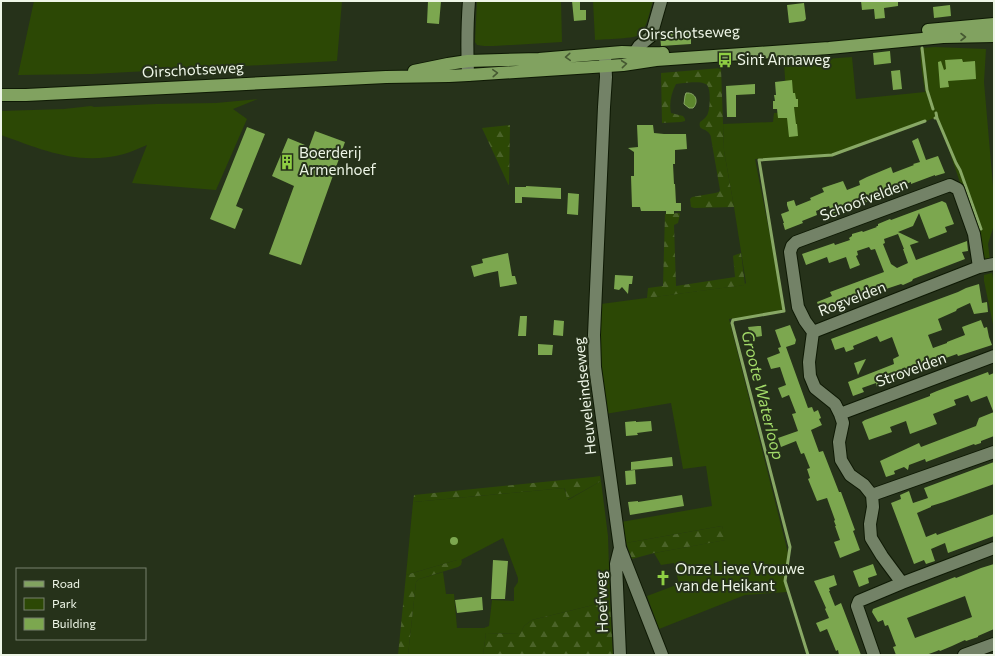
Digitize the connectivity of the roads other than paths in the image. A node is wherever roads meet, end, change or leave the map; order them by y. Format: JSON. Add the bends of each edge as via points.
{"nodes":[{"id":1,"x":470,"y":1,"type":"edge"},
{"id":2,"x":661,"y":1,"type":"edge"},
{"id":3,"x":994,"y":24,"type":"edge"},
{"id":4,"x":994,"y":36,"type":"edge"},
{"id":5,"x":635,"y":52,"type":"junction"},
{"id":6,"x":605,"y":60,"type":"junction"},
{"id":7,"x":468,"y":62,"type":"junction"},
{"id":8,"x":468,"y":75,"type":"junction"},
{"id":9,"x":386,"y":76,"type":"junction"},
{"id":10,"x":1,"y":95,"type":"edge"},
{"id":11,"x":994,"y":264,"type":"edge"},
{"id":12,"x":979,"y":267,"type":"junction"},
{"id":13,"x":813,"y":332,"type":"junction"},
{"id":14,"x":994,"y":356,"type":"edge"},
{"id":15,"x":840,"y":414,"type":"junction"},
{"id":16,"x":994,"y":452,"type":"edge"},
{"id":17,"x":872,"y":496,"type":"junction"},
{"id":18,"x":620,"y":548,"type":"junction"},
{"id":19,"x":994,"y":548,"type":"edge"},
{"id":20,"x":902,"y":583,"type":"junction"},
{"id":21,"x":994,"y":644,"type":"edge"},
{"id":22,"x":620,"y":655,"type":"edge"},
{"id":23,"x":662,"y":655,"type":"edge"},
{"id":24,"x":874,"y":655,"type":"edge"},
{"id":25,"x":964,"y":655,"type":"edge"}],
"edges":[{"from":1,"to":7,"type":"street","via":[[467,28]]},
{"from":2,"to":5,"type":"street","via":[[651,36]]},
{"from":3,"to":5,"type":"main road","name":"Oirschotseweg","via":[[706,51],[656,54]]},
{"from":6,"to":4,"type":"main road","name":"Oirschotseweg","one_way":true,"via":[[623,65],[656,60],[943,37]]},
{"from":5,"to":6,"type":"main road","name":"Oirschotseweg","via":[[622,52]]},
{"from":6,"to":7,"type":"main road","name":"Oirschotseweg","one_way":true},
{"from":8,"to":6,"type":"main road","name":"Oirschotseweg","one_way":true},
{"from":6,"to":18,"type":"street","name":"Heuveleindseweg","via":[[594,335],[595,367]]},
{"from":7,"to":8,"type":"street"},
{"from":7,"to":9,"type":"main road","name":"Oirschotseweg"},
{"from":8,"to":9,"type":"main road","name":"Oirschotseweg"},
{"from":9,"to":10,"type":"main road","name":"Oirschotseweg"},
{"from":11,"to":12,"type":"street","name":"Rogvelden"},
{"from":12,"to":13,"type":"street","name":"Rogvelden"},
{"from":12,"to":13,"type":"street","name":"Schoofvelden","via":[[972,228],[958,189],[950,185],[796,242],[790,252],[798,307],[804,321]]},
{"from":13,"to":15,"type":"street","name":"Rogvelden","via":[[810,376],[815,388],[835,404]]},
{"from":14,"to":15,"type":"street","name":"Strovelden"},
{"from":15,"to":17,"type":"street","via":[[843,424],[839,442],[841,460],[850,475],[864,485]]},
{"from":16,"to":17,"type":"street"},
{"from":17,"to":20,"type":"street","via":[[871,538]]},
{"from":18,"to":22,"type":"street","name":"Hoefweg","via":[[616,564]]},
{"from":18,"to":23,"type":"street","name":"Heuveleindseweg"},
{"from":19,"to":20,"type":"street"},
{"from":20,"to":24,"type":"street","via":[[859,601],[857,606]]},
{"from":21,"to":25,"type":"street"}]}
